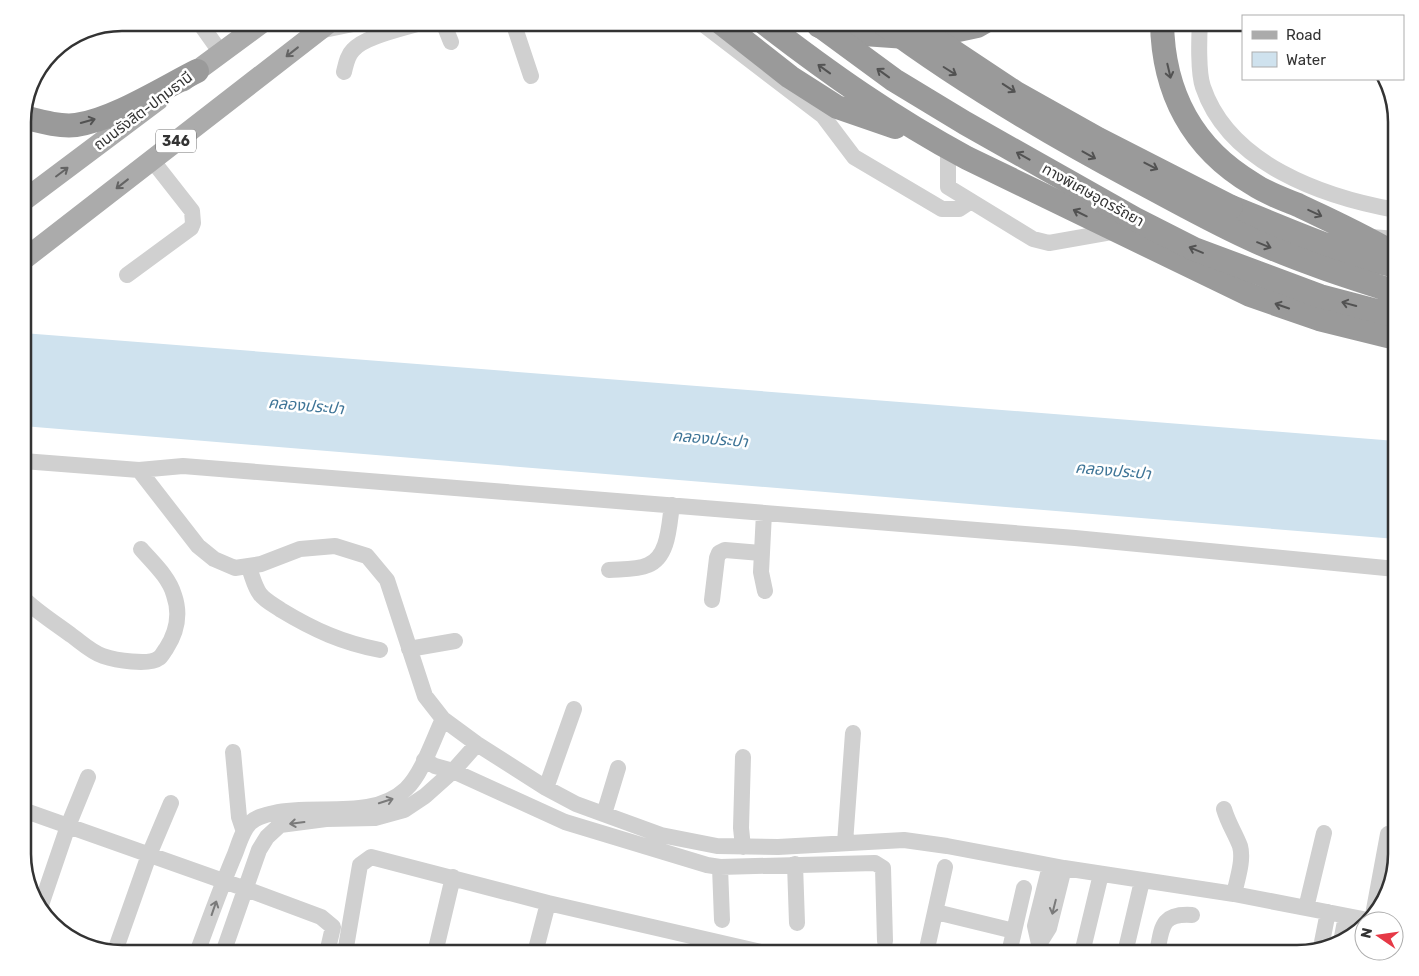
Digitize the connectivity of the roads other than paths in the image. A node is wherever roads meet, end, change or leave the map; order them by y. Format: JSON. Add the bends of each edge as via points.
{"nodes":[{"id":1,"x":205,"y":31,"type":"edge"},
{"id":2,"x":251,"y":31,"type":"edge"},
{"id":3,"x":320,"y":31,"type":"edge"},
{"id":4,"x":364,"y":31,"type":"edge"},
{"id":5,"x":397,"y":31,"type":"edge"},
{"id":6,"x":447,"y":31,"type":"edge"},
{"id":7,"x":516,"y":31,"type":"edge"},
{"id":8,"x":712,"y":31,"type":"edge"},
{"id":9,"x":731,"y":31,"type":"edge"},
{"id":10,"x":775,"y":31,"type":"edge"},
{"id":11,"x":827,"y":31,"type":"edge"},
{"id":12,"x":840,"y":31,"type":"edge"},
{"id":13,"x":893,"y":31,"type":"edge"},
{"id":14,"x":923,"y":31,"type":"edge"},
{"id":15,"x":954,"y":31,"type":"edge"},
{"id":16,"x":1163,"y":31,"type":"edge"},
{"id":17,"x":1200,"y":31,"type":"edge"},
{"id":18,"x":366,"y":41,"type":"junction"},
{"id":19,"x":452,"y":42,"type":"dead end"},
{"id":20,"x":221,"y":53,"type":"junction"},
{"id":21,"x":197,"y":71,"type":"junction"},
{"id":22,"x":344,"y":72,"type":"dead end"},
{"id":23,"x":531,"y":76,"type":"dead end"},
{"id":24,"x":31,"y":119,"type":"edge"},
{"id":25,"x":923,"y":134,"type":"junction"},
{"id":26,"x":948,"y":148,"type":"junction"},
{"id":27,"x":152,"y":160,"type":"junction"},
{"id":28,"x":31,"y":195,"type":"edge"},
{"id":29,"x":971,"y":201,"type":"junction"},
{"id":30,"x":1388,"y":208,"type":"edge"},
{"id":31,"x":1117,"y":231,"type":"junction"},
{"id":32,"x":1366,"y":237,"type":"junction"},
{"id":33,"x":1388,"y":238,"type":"edge"},
{"id":34,"x":1388,"y":250,"type":"edge"},
{"id":35,"x":31,"y":254,"type":"edge"},
{"id":36,"x":1388,"y":264,"type":"edge"},
{"id":37,"x":127,"y":275,"type":"dead end"},
{"id":38,"x":1388,"y":289,"type":"edge"},
{"id":39,"x":1388,"y":314,"type":"edge"},
{"id":40,"x":1388,"y":336,"type":"edge"},
{"id":41,"x":31,"y":462,"type":"edge"},
{"id":42,"x":138,"y":470,"type":"junction"},
{"id":43,"x":672,"y":505,"type":"junction"},
{"id":44,"x":764,"y":514,"type":"junction"},
{"id":45,"x":141,"y":548,"type":"dead end"},
{"id":46,"x":762,"y":554,"type":"junction"},
{"id":47,"x":248,"y":566,"type":"junction"},
{"id":48,"x":1388,"y":568,"type":"edge"},
{"id":49,"x":609,"y":570,"type":"dead end"},
{"id":50,"x":765,"y":591,"type":"dead end"},
{"id":51,"x":712,"y":600,"type":"dead end"},
{"id":52,"x":31,"y":605,"type":"edge"},
{"id":53,"x":455,"y":641,"type":"dead end"},
{"id":54,"x":409,"y":649,"type":"junction"},
{"id":55,"x":380,"y":650,"type":"dead end"},
{"id":56,"x":574,"y":709,"type":"dead end"},
{"id":57,"x":443,"y":719,"type":"junction"},
{"id":58,"x":853,"y":733,"type":"dead end"},
{"id":59,"x":476,"y":744,"type":"junction"},
{"id":60,"x":233,"y":752,"type":"dead end"},
{"id":61,"x":743,"y":757,"type":"dead end"},
{"id":62,"x":424,"y":760,"type":"junction"},
{"id":63,"x":618,"y":768,"type":"dead end"},
{"id":64,"x":453,"y":771,"type":"junction"},
{"id":65,"x":88,"y":777,"type":"dead end"},
{"id":66,"x":546,"y":788,"type":"junction"},
{"id":67,"x":171,"y":803,"type":"dead end"},
{"id":68,"x":1224,"y":809,"type":"dead end"},
{"id":69,"x":31,"y":813,"type":"edge"},
{"id":70,"x":604,"y":814,"type":"junction"},
{"id":71,"x":68,"y":826,"type":"junction"},
{"id":72,"x":244,"y":832,"type":"junction"},
{"id":73,"x":1324,"y":833,"type":"dead end"},
{"id":74,"x":1388,"y":834,"type":"dead end"},
{"id":75,"x":845,"y":843,"type":"junction"},
{"id":76,"x":743,"y":847,"type":"junction"},
{"id":77,"x":149,"y":856,"type":"junction"},
{"id":78,"x":795,"y":864,"type":"junction"},
{"id":79,"x":720,"y":867,"type":"junction"},
{"id":80,"x":945,"y":867,"type":"dead end"},
{"id":81,"x":1057,"y":867,"type":"junction"},
{"id":82,"x":1102,"y":874,"type":"junction"},
{"id":83,"x":453,"y":878,"type":"junction"},
{"id":84,"x":223,"y":880,"type":"junction"},
{"id":85,"x":1142,"y":881,"type":"junction"},
{"id":86,"x":1024,"y":888,"type":"dead end"},
{"id":87,"x":246,"y":889,"type":"junction"},
{"id":88,"x":1234,"y":894,"type":"junction"},
{"id":89,"x":1376,"y":897,"type":"edge"},
{"id":90,"x":43,"y":899,"type":"edge"},
{"id":91,"x":548,"y":903,"type":"junction"},
{"id":92,"x":1306,"y":908,"type":"junction"},
{"id":93,"x":936,"y":912,"type":"junction"},
{"id":94,"x":1328,"y":912,"type":"junction"},
{"id":95,"x":1192,"y":915,"type":"dead end"},
{"id":96,"x":1346,"y":916,"type":"junction"},
{"id":97,"x":1354,"y":917,"type":"edge"},
{"id":98,"x":722,"y":920,"type":"dead end"},
{"id":99,"x":797,"y":923,"type":"dead end"},
{"id":100,"x":1014,"y":931,"type":"junction"},
{"id":101,"x":1343,"y":932,"type":"edge"},
{"id":102,"x":885,"y":941,"type":"dead end"},
{"id":103,"x":1321,"y":942,"type":"edge"},
{"id":104,"x":117,"y":945,"type":"edge"},
{"id":105,"x":200,"y":945,"type":"edge"},
{"id":106,"x":226,"y":945,"type":"edge"},
{"id":107,"x":329,"y":945,"type":"edge"},
{"id":108,"x":346,"y":945,"type":"edge"},
{"id":109,"x":437,"y":945,"type":"edge"},
{"id":110,"x":537,"y":945,"type":"edge"},
{"id":111,"x":708,"y":945,"type":"edge"},
{"id":112,"x":928,"y":945,"type":"edge"},
{"id":113,"x":1011,"y":945,"type":"edge"},
{"id":114,"x":1040,"y":945,"type":"edge"},
{"id":115,"x":1084,"y":945,"type":"edge"},
{"id":116,"x":1127,"y":945,"type":"edge"},
{"id":117,"x":1159,"y":945,"type":"edge"}],
"edges":[{"from":1,"to":20,"type":"street"},
{"from":2,"to":20,"type":"main road","name":"ถนนรังสิต-ปทุมธานี","number":"346"},
{"from":3,"to":27,"type":"main road","number":"346","one_way":true},
{"from":4,"to":18,"type":"street"},
{"from":5,"to":18,"type":"street"},
{"from":6,"to":19,"type":"street"},
{"from":7,"to":23,"type":"street"},
{"from":8,"to":29,"type":"street","via":[[823,116],[854,157],[942,209],[959,209]]},
{"from":9,"to":25,"type":"highway","via":[[790,77],[837,107]]},
{"from":25,"to":10,"type":"highway","one_way":true,"via":[[854,91]]},
{"from":39,"to":11,"type":"highway","name":"ทางพิเศษอุดรรัถยา","one_way":true,"bridge":true,"via":[[1320,296],[1194,249],[965,123],[894,80]]},
{"from":12,"to":15,"type":"highway","via":[[921,38]]},
{"from":13,"to":38,"type":"highway","one_way":true,"bridge":true,"via":[[1009,108],[1144,184],[1256,242]]},
{"from":14,"to":36,"type":"highway","one_way":true,"bridge":true,"via":[[1016,92],[1098,139],[1231,207]]},
{"from":16,"to":32,"type":"highway","one_way":true,"via":[[1168,72],[1179,107],[1198,138],[1223,164],[1253,185]]},
{"from":17,"to":30,"type":"street","via":[[1202,85],[1227,131],[1255,156],[1309,186]]},
{"from":18,"to":22,"type":"street","via":[[353,49]]},
{"from":20,"to":21,"type":"main road","name":"ถนนรังสิต-ปทุมธานี","number":"346"},
{"from":24,"to":21,"type":"highway","one_way":true,"via":[[76,125],[110,115]]},
{"from":28,"to":21,"type":"main road","name":"ถนนรังสิต-ปทุมธานี","number":"346","one_way":true},
{"from":25,"to":26,"type":"highway"},
{"from":26,"to":29,"type":"street","via":[[948,187]]},
{"from":31,"to":26,"type":"highway","one_way":true},
{"from":27,"to":35,"type":"main road","number":"346","one_way":true},
{"from":27,"to":37,"type":"street","via":[[192,211],[193,224]]},
{"from":29,"to":31,"type":"street","via":[[1033,239],[1050,243]]},
{"from":40,"to":31,"type":"highway","one_way":true,"via":[[1319,319],[1250,295]]},
{"from":32,"to":33,"type":"street"},
{"from":32,"to":34,"type":"highway"},
{"from":41,"to":42,"type":"street"},
{"from":42,"to":43,"type":"street","via":[[183,466]]},
{"from":42,"to":47,"type":"street","via":[[198,546],[214,559],[234,568]]},
{"from":43,"to":44,"type":"street"},
{"from":43,"to":49,"type":"street","via":[[669,530],[659,558],[648,565]]},
{"from":44,"to":46,"type":"street"},
{"from":44,"to":48,"type":"street","via":[[1075,538]]},
{"from":45,"to":52,"type":"street","via":[[169,583],[178,612],[171,641],[159,658],[136,662],[102,656]]},
{"from":46,"to":50,"type":"street"},
{"from":46,"to":51,"type":"street","via":[[726,550],[719,553]]},
{"from":47,"to":54,"type":"street","via":[[300,549],[335,546],[367,556],[387,580]]},
{"from":47,"to":55,"type":"street","via":[[260,594],[274,605],[301,622],[352,645]]},
{"from":53,"to":54,"type":"street"},
{"from":54,"to":57,"type":"street","via":[[425,696]]},
{"from":56,"to":66,"type":"street"},
{"from":57,"to":59,"type":"street"},
{"from":57,"to":62,"type":"street"},
{"from":58,"to":75,"type":"street"},
{"from":59,"to":64,"type":"street"},
{"from":59,"to":66,"type":"street"},
{"from":60,"to":72,"type":"street","via":[[239,817]]},
{"from":61,"to":76,"type":"street"},
{"from":62,"to":64,"type":"street"},
{"from":72,"to":62,"type":"street","one_way":true,"via":[[250,823],[262,816],[285,810],[367,808],[394,799],[407,788]]},
{"from":63,"to":70,"type":"street"},
{"from":64,"to":79,"type":"street","via":[[565,822]]},
{"from":64,"to":87,"type":"street","one_way":true,"via":[[404,810],[375,818],[326,819],[280,825],[259,850]]},
{"from":65,"to":71,"type":"street"},
{"from":66,"to":70,"type":"street"},
{"from":67,"to":77,"type":"street"},
{"from":68,"to":88,"type":"street","via":[[1240,848]]},
{"from":69,"to":71,"type":"street"},
{"from":70,"to":76,"type":"street","via":[[661,835],[717,846]]},
{"from":71,"to":77,"type":"street"},
{"from":71,"to":90,"type":"street"},
{"from":72,"to":84,"type":"street"},
{"from":73,"to":92,"type":"street"},
{"from":74,"to":89,"type":"street"},
{"from":75,"to":76,"type":"street"},
{"from":75,"to":81,"type":"street","via":[[904,840]]},
{"from":77,"to":84,"type":"street"},
{"from":77,"to":104,"type":"street"},
{"from":78,"to":79,"type":"street"},
{"from":78,"to":99,"type":"street"},
{"from":78,"to":102,"type":"street","via":[[867,862],[880,865],[884,874]]},
{"from":79,"to":98,"type":"street"},
{"from":80,"to":93,"type":"street"},
{"from":81,"to":82,"type":"street"},
{"from":81,"to":114,"type":"street","via":[[1049,928]]},
{"from":82,"to":85,"type":"street"},
{"from":82,"to":115,"type":"street"},
{"from":83,"to":91,"type":"street"},
{"from":83,"to":108,"type":"street","via":[[378,858],[365,860],[360,865]]},
{"from":83,"to":109,"type":"street"},
{"from":84,"to":87,"type":"street"},
{"from":105,"to":84,"type":"street","one_way":true},
{"from":85,"to":88,"type":"street"},
{"from":85,"to":116,"type":"street"},
{"from":86,"to":100,"type":"street"},
{"from":87,"to":106,"type":"street"},
{"from":87,"to":107,"type":"street","via":[[328,921],[332,927]]},
{"from":88,"to":92,"type":"street"},
{"from":91,"to":110,"type":"street"},
{"from":91,"to":111,"type":"street"},
{"from":92,"to":94,"type":"street"},
{"from":93,"to":100,"type":"street"},
{"from":93,"to":112,"type":"street"},
{"from":94,"to":96,"type":"street"},
{"from":94,"to":103,"type":"street"},
{"from":95,"to":117,"type":"street","via":[[1178,914],[1168,918]]},
{"from":96,"to":97,"type":"street"},
{"from":96,"to":101,"type":"street"},
{"from":100,"to":113,"type":"street"}]}
